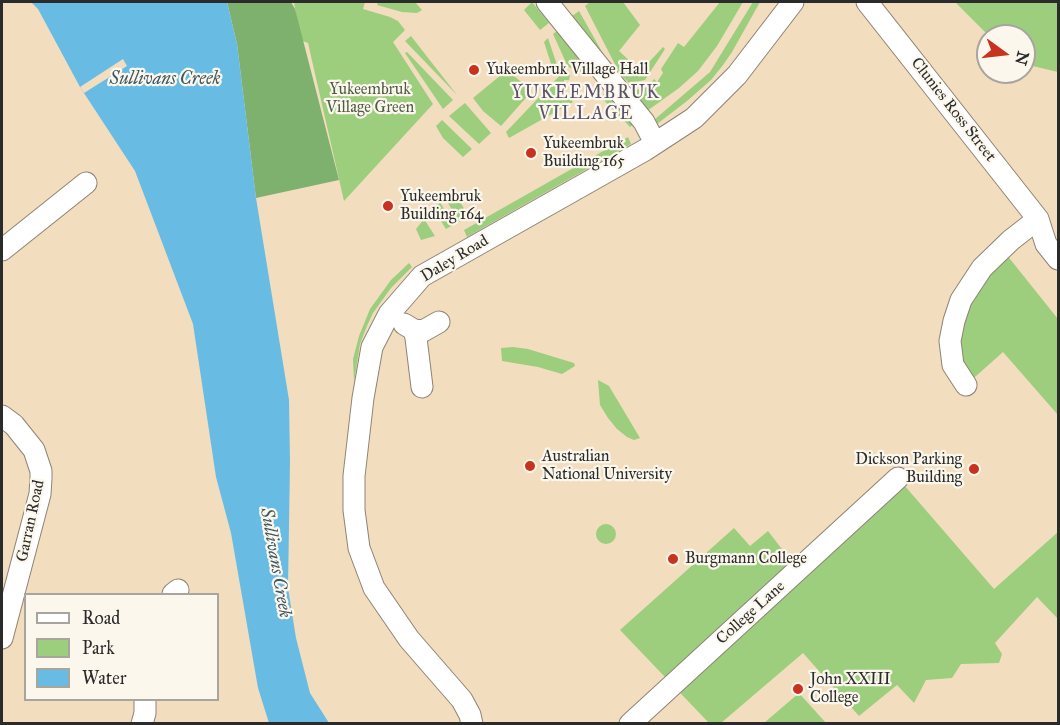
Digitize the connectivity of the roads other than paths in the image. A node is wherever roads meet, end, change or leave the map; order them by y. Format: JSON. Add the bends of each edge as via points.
{"nodes":[{"id":1,"x":547,"y":2,"type":"edge"},
{"id":2,"x":794,"y":2,"type":"edge"},
{"id":3,"x":867,"y":2,"type":"edge"},
{"id":4,"x":655,"y":143,"type":"junction"},
{"id":5,"x":86,"y":183,"type":"dead end"},
{"id":6,"x":1038,"y":219,"type":"junction"},
{"id":7,"x":1059,"y":232,"type":"edge"},
{"id":8,"x":2,"y":250,"type":"edge"},
{"id":9,"x":1059,"y":259,"type":"edge"},
{"id":10,"x":388,"y":314,"type":"junction"},
{"id":11,"x":439,"y":322,"type":"dead end"},
{"id":12,"x":966,"y":385,"type":"dead end"},
{"id":13,"x":2,"y":416,"type":"edge"},
{"id":14,"x":898,"y":478,"type":"dead end"},
{"id":15,"x":6,"y":597,"type":"edge"},
{"id":16,"x":2,"y":638,"type":"edge"},
{"id":17,"x":145,"y":701,"type":"edge"},
{"id":18,"x":142,"y":723,"type":"edge"},
{"id":19,"x":472,"y":723,"type":"edge"},
{"id":20,"x":630,"y":723,"type":"edge"}],
"edges":[{"from":1,"to":4,"type":"street","via":[[644,122]]},
{"from":2,"to":4,"type":"street","name":"Daley Road","via":[[737,75],[694,118]]},
{"from":3,"to":6,"type":"street","name":"Clunies Ross Street"},
{"from":4,"to":10,"type":"street","name":"Daley Road","via":[[422,276]]},
{"from":5,"to":8,"type":"street"},
{"from":6,"to":7,"type":"street","name":"Clunies Ross Street"},
{"from":6,"to":9,"type":"street","name":"Clunies Ross Street","via":[[1046,244]]},
{"from":6,"to":12,"type":"street","via":[[982,268],[961,300],[950,341],[952,365]]},
{"from":10,"to":11,"type":"street","via":[[415,336]]},
{"from":10,"to":19,"type":"street","name":"Daley Road","via":[[372,347],[363,398],[354,476],[360,548],[374,588],[408,639],[462,700]]},
{"from":13,"to":15,"type":"street","name":"Garran Road","via":[[27,440],[41,471],[40,494]]},
{"from":14,"to":20,"type":"street","name":"College Lane"},
{"from":15,"to":16,"type":"street","name":"Garran Road"},
{"from":17,"to":18,"type":"street"}]}
